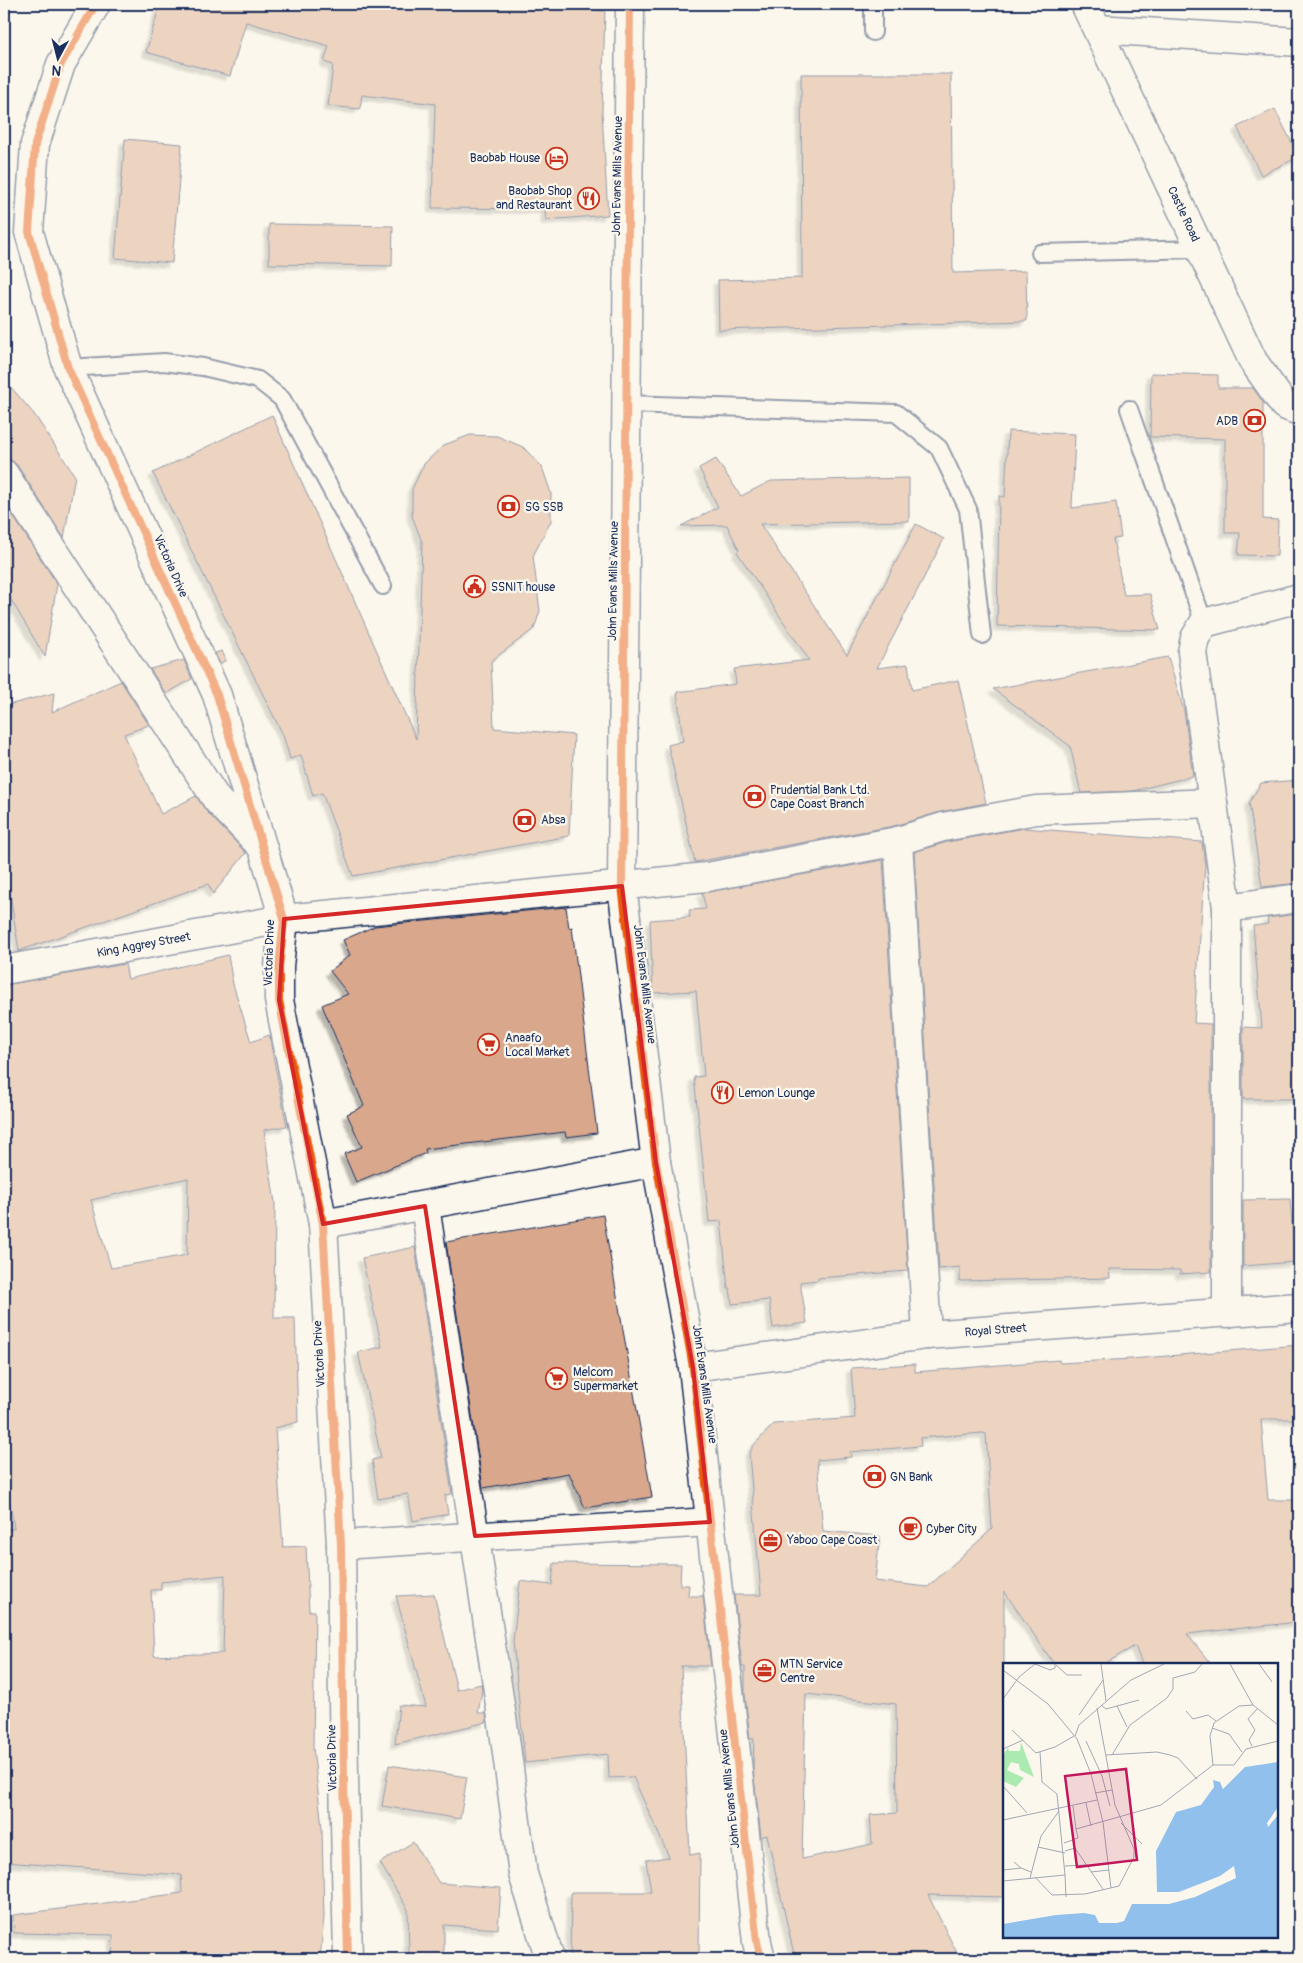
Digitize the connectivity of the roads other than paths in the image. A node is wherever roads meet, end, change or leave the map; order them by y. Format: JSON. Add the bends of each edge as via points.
{"nodes":[{"id":1,"x":96,"y":4,"type":"edge"},
{"id":2,"x":630,"y":4,"type":"edge"},
{"id":3,"x":873,"y":4,"type":"edge"},
{"id":4,"x":1085,"y":4,"type":"edge"},
{"id":5,"x":1098,"y":29,"type":"junction"},
{"id":6,"x":873,"y":32,"type":"dead end"},
{"id":7,"x":1299,"y":42,"type":"edge"},
{"id":8,"x":1201,"y":249,"type":"junction"},
{"id":9,"x":1040,"y":253,"type":"dead end"},
{"id":10,"x":68,"y":368,"type":"junction"},
{"id":11,"x":626,"y":404,"type":"junction"},
{"id":12,"x":1129,"y":409,"type":"dead end"},
{"id":13,"x":1299,"y":411,"type":"edge"},
{"id":14,"x":4,"y":474,"type":"edge"},
{"id":15,"x":383,"y":586,"type":"dead end"},
{"id":16,"x":1299,"y":598,"type":"edge"},
{"id":17,"x":1204,"y":624,"type":"junction"},
{"id":18,"x":982,"y":635,"type":"dead end"},
{"id":19,"x":1213,"y":802,"type":"junction"},
{"id":20,"x":898,"y":841,"type":"junction"},
{"id":21,"x":262,"y":847,"type":"junction"},
{"id":22,"x":622,"y":886,"type":"junction"},
{"id":23,"x":1299,"y":898,"type":"edge"},
{"id":24,"x":1227,"y":908,"type":"junction"},
{"id":25,"x":284,"y":919,"type":"junction"},
{"id":26,"x":4,"y":970,"type":"edge"},
{"id":27,"x":656,"y":1162,"type":"junction"},
{"id":28,"x":425,"y":1206,"type":"junction"},
{"id":29,"x":323,"y":1224,"type":"junction"},
{"id":30,"x":1299,"y":1307,"type":"edge"},
{"id":31,"x":1227,"y":1312,"type":"junction"},
{"id":32,"x":927,"y":1335,"type":"junction"},
{"id":33,"x":693,"y":1367,"type":"junction"},
{"id":34,"x":710,"y":1522,"type":"junction"},
{"id":35,"x":475,"y":1536,"type":"junction"},
{"id":36,"x":341,"y":1545,"type":"junction"},
{"id":37,"x":348,"y":1959,"type":"edge"},
{"id":38,"x":550,"y":1959,"type":"edge"},
{"id":39,"x":761,"y":1959,"type":"edge"}],
"edges":[{"from":1,"to":10,"type":"street","name":"Victoria Drive","via":[[61,64],[35,144],[29,232]]},
{"from":2,"to":11,"type":"street","name":"John Evans Mills Avenue"},
{"from":3,"to":6,"type":"lane"},
{"from":4,"to":5,"type":"street","name":"Castle Road"},
{"from":5,"to":7,"type":"street"},
{"from":5,"to":8,"type":"street","name":"Castle Road"},
{"from":8,"to":9,"type":"lane"},
{"from":8,"to":13,"type":"street","name":"Castle Road","via":[[1253,361],[1284,405]]},
{"from":10,"to":15,"type":"lane","via":[[164,362],[258,380],[282,399]]},
{"from":10,"to":21,"type":"street","name":"Victoria Drive","via":[[217,695]]},
{"from":11,"to":18,"type":"lane","via":[[896,413],[939,448],[968,509]]},
{"from":11,"to":22,"type":"street","name":"John Evans Mills Avenue"},
{"from":12,"to":17,"type":"lane"},
{"from":14,"to":21,"type":"street","via":[[217,800]]},
{"from":16,"to":17,"type":"street"},
{"from":17,"to":19,"type":"street","via":[[1195,638],[1192,652]]},
{"from":19,"to":20,"type":"street","name":"King Aggrey Street","via":[[1036,810],[943,827]]},
{"from":19,"to":24,"type":"street"},
{"from":20,"to":22,"type":"street","name":"King Aggrey Street","via":[[707,877]]},
{"from":20,"to":32,"type":"street"},
{"from":21,"to":25,"type":"street","name":"Victoria Drive"},
{"from":22,"to":25,"type":"street","name":"King Aggrey Street"},
{"from":22,"to":27,"type":"street","name":"John Evans Mills Avenue"},
{"from":23,"to":24,"type":"street"},
{"from":24,"to":31,"type":"street"},
{"from":25,"to":26,"type":"street","name":"King Aggrey Street"},
{"from":25,"to":29,"type":"street","name":"Victoria Drive","via":[[279,1000]]},
{"from":27,"to":28,"type":"street"},
{"from":27,"to":33,"type":"street","name":"John Evans Mills Avenue"},
{"from":28,"to":29,"type":"street"},
{"from":28,"to":35,"type":"street"},
{"from":29,"to":36,"type":"street","name":"Victoria Drive"},
{"from":30,"to":31,"type":"street","name":"Royal Street"},
{"from":31,"to":32,"type":"street","name":"Royal Street"},
{"from":32,"to":33,"type":"street","name":"Royal Street"},
{"from":33,"to":34,"type":"street","name":"John Evans Mills Avenue"},
{"from":34,"to":35,"type":"street"},
{"from":34,"to":39,"type":"street","name":"John Evans Mills Avenue"},
{"from":35,"to":36,"type":"street"},
{"from":35,"to":38,"type":"street","via":[[523,1874]]},
{"from":36,"to":37,"type":"street","name":"Victoria Drive"}]}
